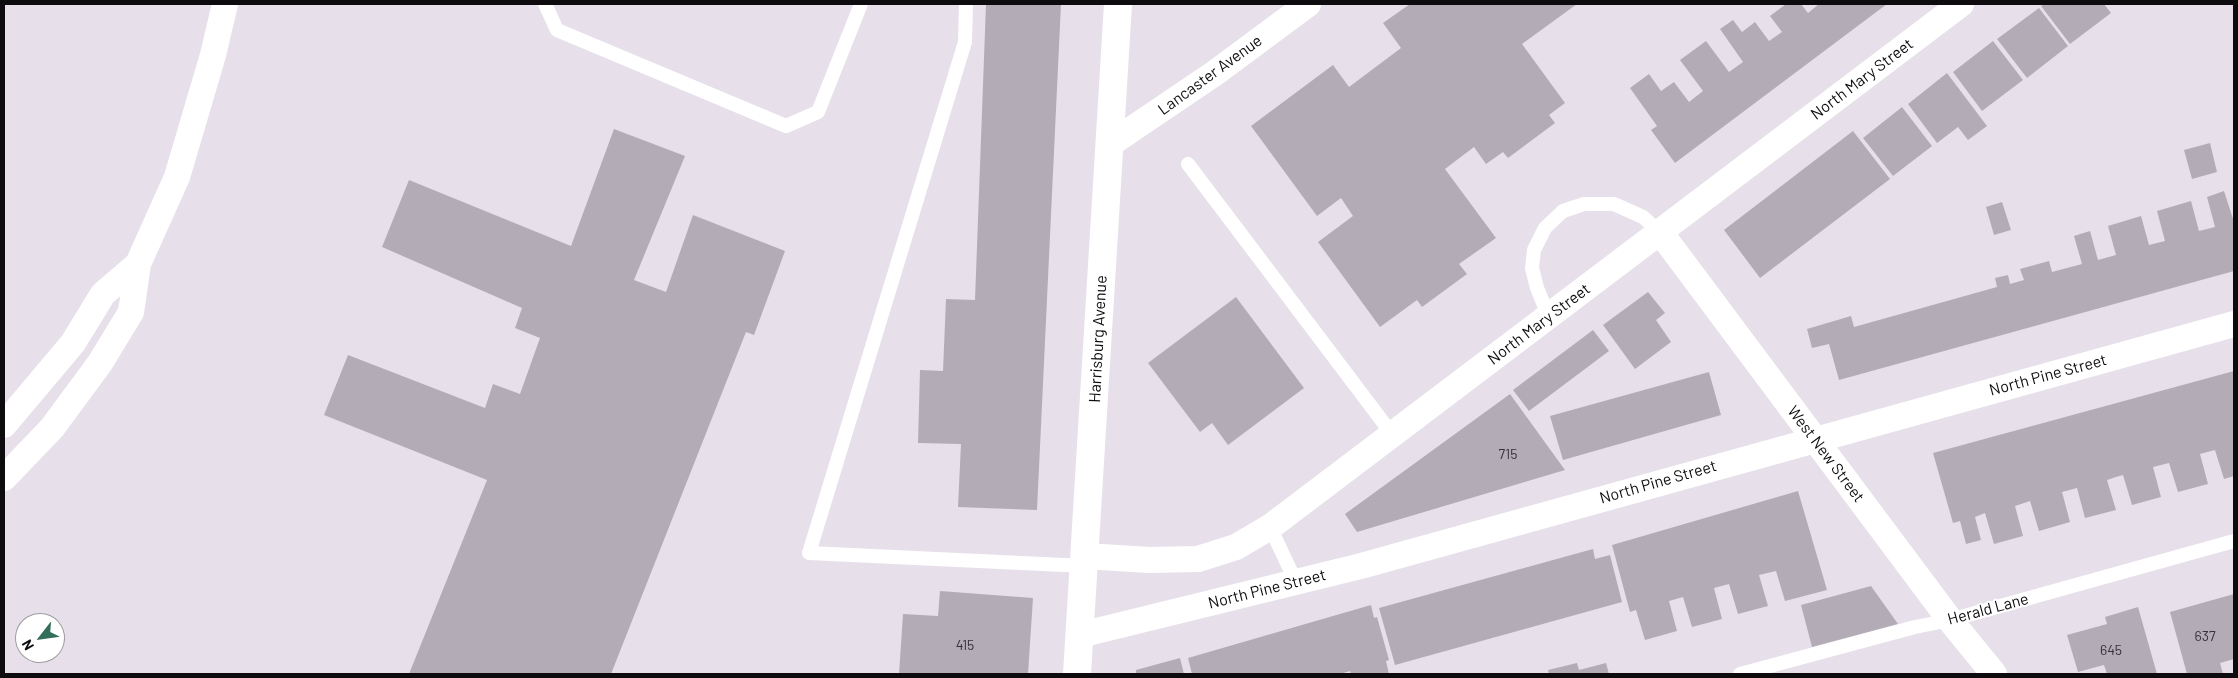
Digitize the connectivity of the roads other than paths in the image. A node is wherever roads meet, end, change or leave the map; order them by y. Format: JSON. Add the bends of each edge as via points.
{"nodes":[{"id":1,"x":225,"y":4,"type":"edge"},
{"id":2,"x":546,"y":4,"type":"edge"},
{"id":3,"x":861,"y":4,"type":"edge"},
{"id":4,"x":966,"y":4,"type":"edge"},
{"id":5,"x":1118,"y":4,"type":"edge"},
{"id":6,"x":1308,"y":4,"type":"edge"},
{"id":7,"x":1961,"y":4,"type":"edge"},
{"id":8,"x":1110,"y":144,"type":"junction"},
{"id":9,"x":1188,"y":164,"type":"dead end"},
{"id":10,"x":1660,"y":232,"type":"junction"},
{"id":11,"x":138,"y":264,"type":"junction"},
{"id":12,"x":1549,"y":317,"type":"junction"},
{"id":13,"x":2234,"y":324,"type":"edge"},
{"id":14,"x":4,"y":425,"type":"edge"},
{"id":15,"x":1392,"y":434,"type":"junction"},
{"id":16,"x":1815,"y":439,"type":"junction"},
{"id":17,"x":4,"y":478,"type":"edge"},
{"id":18,"x":1270,"y":527,"type":"junction"},
{"id":19,"x":2234,"y":541,"type":"edge"},
{"id":20,"x":1085,"y":561,"type":"junction"},
{"id":21,"x":1296,"y":582,"type":"junction"},
{"id":22,"x":1950,"y":620,"type":"junction"},
{"id":23,"x":1080,"y":635,"type":"junction"},
{"id":24,"x":1077,"y":674,"type":"edge"},
{"id":25,"x":1740,"y":674,"type":"edge"},
{"id":26,"x":1994,"y":674,"type":"edge"}],
"edges":[{"from":1,"to":11,"type":"street","via":[[177,177]]},
{"from":2,"to":3,"type":"lane","via":[[557,30],[786,126],[818,112]]},
{"from":4,"to":20,"type":"lane","via":[[965,42],[809,553]]},
{"from":5,"to":8,"type":"main road","name":"Harrisburg Avenue"},
{"from":6,"to":8,"type":"street","name":"Lancaster Avenue","via":[[1216,73]]},
{"from":7,"to":10,"type":"street","name":"North Mary Street"},
{"from":8,"to":20,"type":"main road","name":"Harrisburg Avenue"},
{"from":9,"to":15,"type":"lane"},
{"from":10,"to":12,"type":"street","name":"North Mary Street"},
{"from":10,"to":12,"type":"lane","via":[[1643,217],[1614,204],[1584,204],[1563,211],[1545,228],[1534,250],[1532,268],[1535,282]]},
{"from":10,"to":16,"type":"street","name":"West New Street"},
{"from":11,"to":14,"type":"street","via":[[103,294],[73,343]]},
{"from":11,"to":17,"type":"street","via":[[131,312],[100,363],[52,428]]},
{"from":12,"to":15,"type":"street","name":"North Mary Street"},
{"from":13,"to":16,"type":"street","name":"North Pine Street"},
{"from":15,"to":18,"type":"street","name":"North Mary Street"},
{"from":16,"to":21,"type":"street","name":"North Pine Street"},
{"from":16,"to":22,"type":"street","name":"West New Street"},
{"from":18,"to":20,"type":"street","name":"North Mary Street","via":[[1236,547],[1198,559]]},
{"from":18,"to":21,"type":"lane"},
{"from":19,"to":22,"type":"lane","name":"Herald Lane"},
{"from":20,"to":23,"type":"main road","name":"Harrisburg Avenue"},
{"from":21,"to":23,"type":"street","name":"North Pine Street"},
{"from":22,"to":25,"type":"lane","name":"Herald Lane"},
{"from":22,"to":26,"type":"street","name":"West New Street"},
{"from":23,"to":24,"type":"main road","name":"Harrisburg Avenue"}]}
